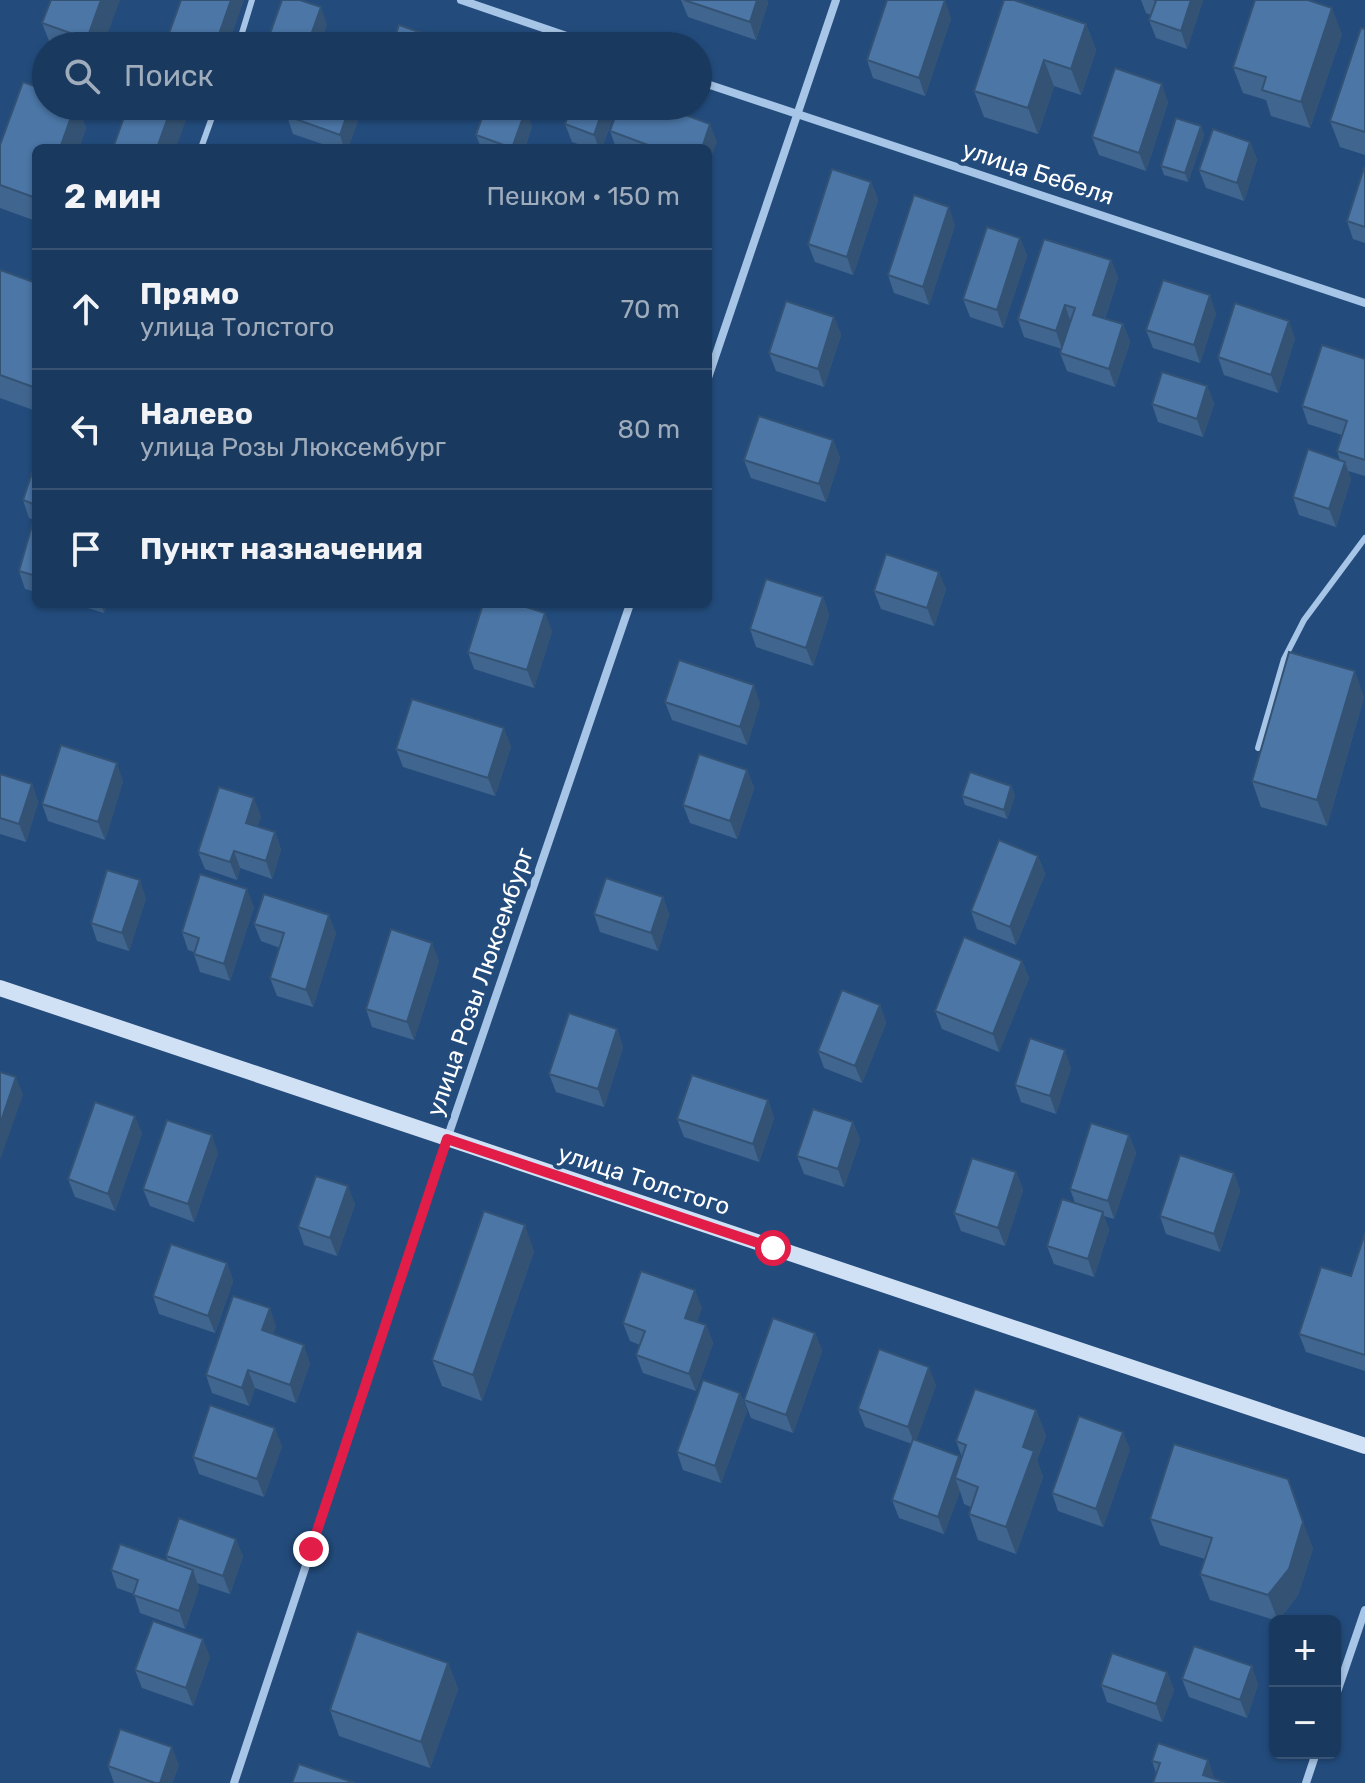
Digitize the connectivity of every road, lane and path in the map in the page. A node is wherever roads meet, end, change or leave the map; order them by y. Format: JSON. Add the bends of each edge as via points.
{"nodes":[{"id":1,"x":252,"y":0,"type":"edge"},
{"id":2,"x":461,"y":0,"type":"edge"},
{"id":3,"x":836,"y":0,"type":"edge"},
{"id":4,"x":242,"y":32,"type":"edge"},
{"id":5,"x":555,"y":32,"type":"edge"},
{"id":6,"x":712,"y":86,"type":"edge"},
{"id":7,"x":798,"y":115,"type":"junction"},
{"id":8,"x":211,"y":120,"type":"edge"},
{"id":9,"x":202,"y":144,"type":"edge"},
{"id":10,"x":1365,"y":303,"type":"edge"},
{"id":11,"x":712,"y":366,"type":"edge"},
{"id":12,"x":1365,"y":538,"type":"edge"},
{"id":13,"x":629,"y":608,"type":"edge"},
{"id":14,"x":1258,"y":748,"type":"edge"},
{"id":15,"x":0,"y":988,"type":"edge"},
{"id":16,"x":447,"y":1139,"type":"junction"},
{"id":17,"x":1365,"y":1446,"type":"edge"},
{"id":18,"x":1365,"y":1610,"type":"edge"},
{"id":19,"x":1339,"y":1687,"type":"edge"},
{"id":20,"x":1314,"y":1759,"type":"edge"},
{"id":21,"x":234,"y":1783,"type":"edge"},
{"id":22,"x":1306,"y":1783,"type":"edge"}],
"edges":[{"from":1,"to":4,"type":"lane"},
{"from":2,"to":5,"type":"street"},
{"from":3,"to":7,"type":"street"},
{"from":6,"to":7,"type":"street","name":"улица Бебеля"},
{"from":7,"to":10,"type":"street","name":"улица Бебеля"},
{"from":7,"to":11,"type":"street"},
{"from":8,"to":9,"type":"lane"},
{"from":12,"to":14,"type":"lane","via":[[1304,620],[1284,659]]},
{"from":13,"to":16,"type":"street","name":"улица Розы Люксембург"},
{"from":15,"to":16,"type":"street","name":"улица Толстого"},
{"from":16,"to":17,"type":"street","name":"улица Толстого"},
{"from":16,"to":21,"type":"street","name":"улица Розы Люксембург"},
{"from":18,"to":19,"type":"street"},
{"from":20,"to":22,"type":"street"}]}
